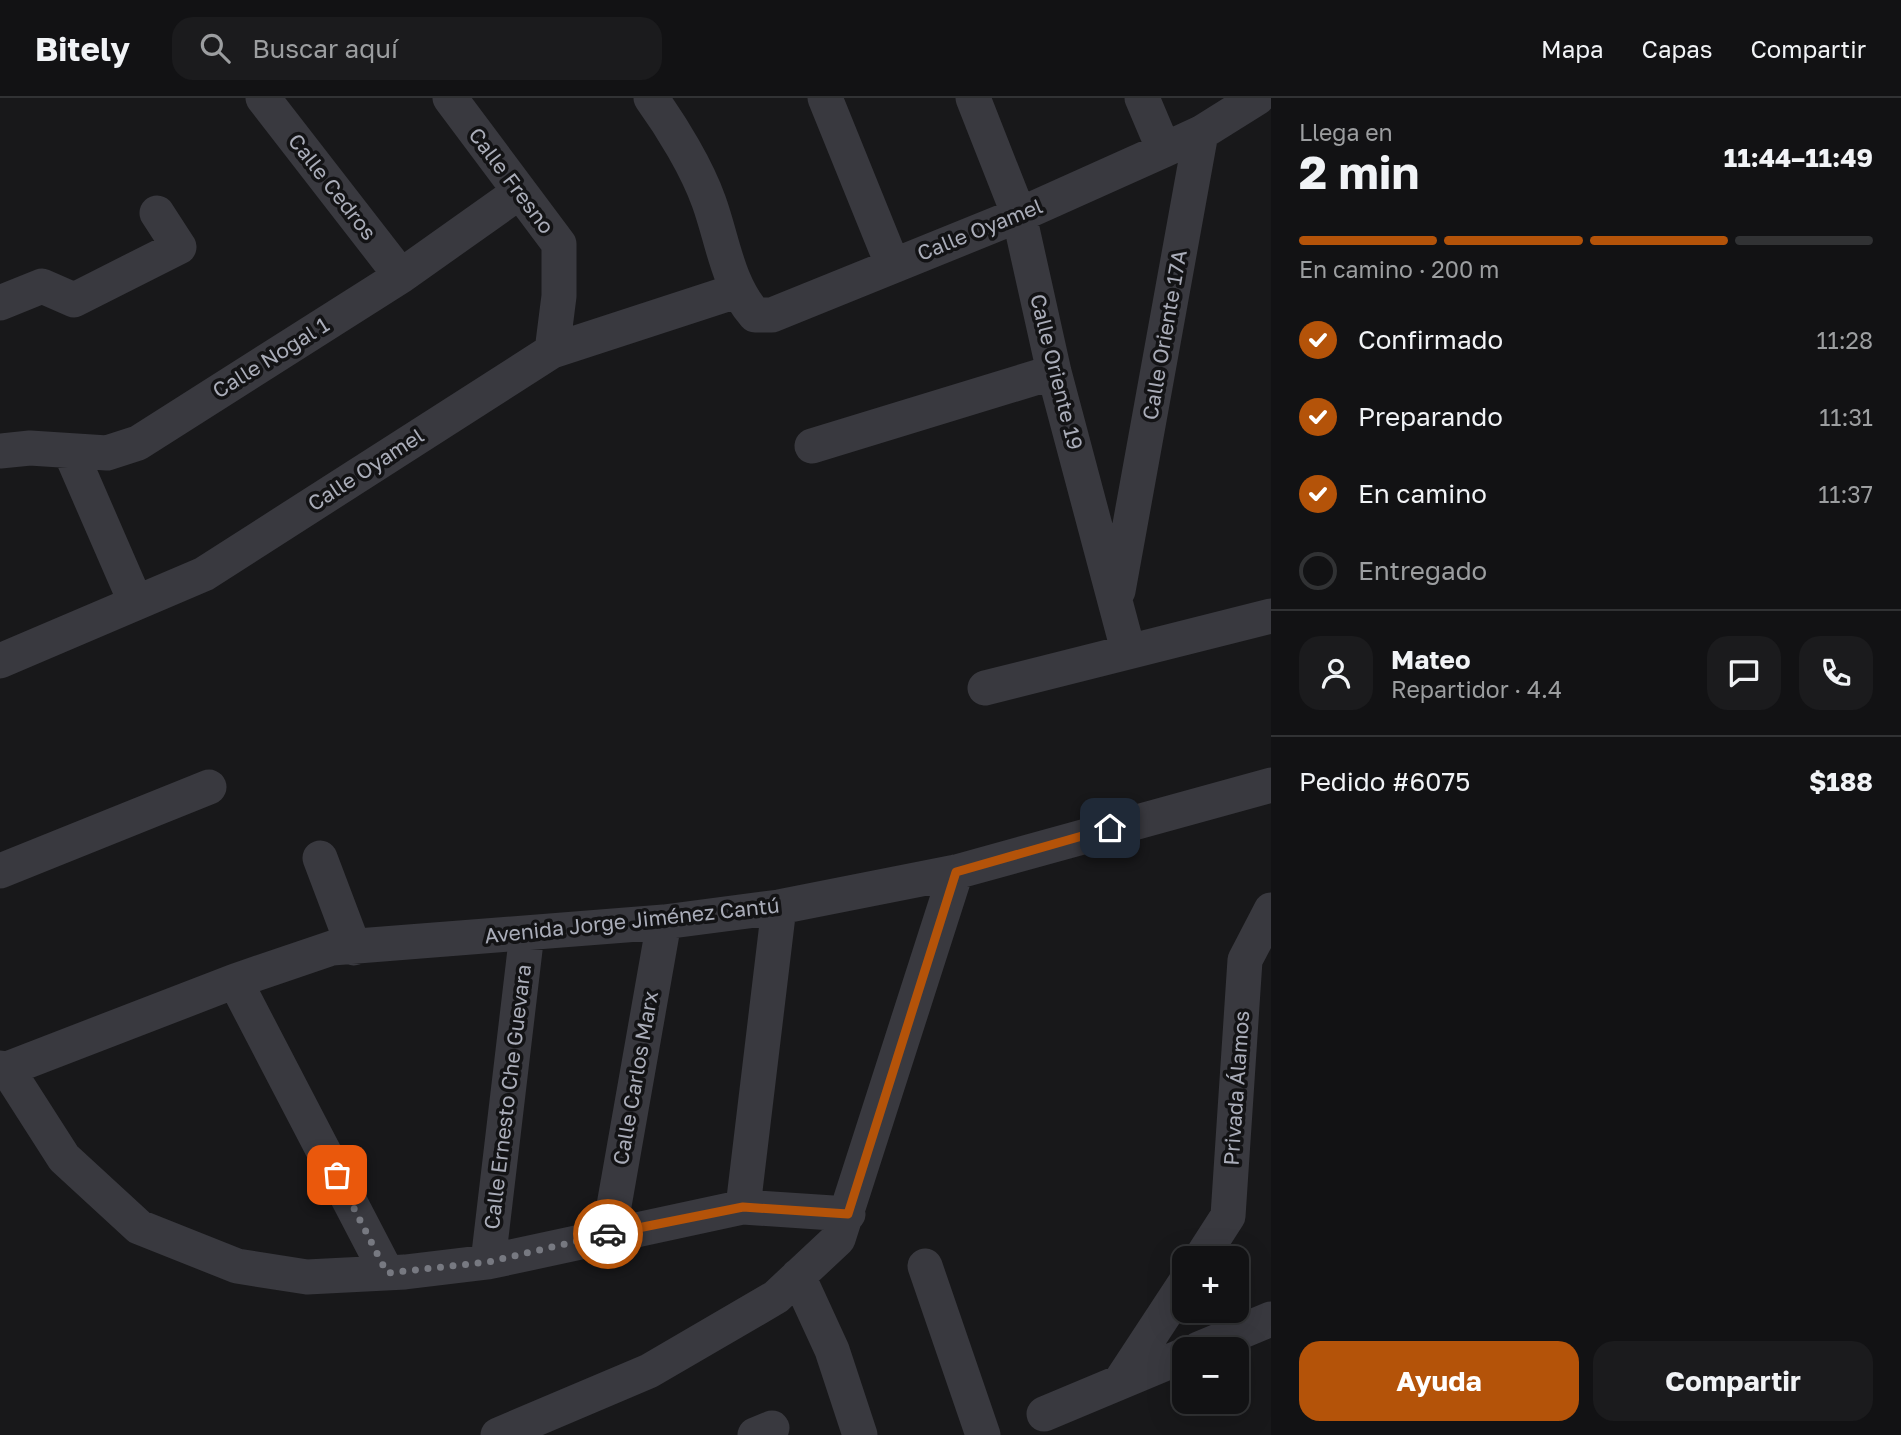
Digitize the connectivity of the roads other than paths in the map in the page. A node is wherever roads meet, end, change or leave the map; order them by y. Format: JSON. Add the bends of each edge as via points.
{"nodes":[{"id":1,"x":263,"y":98,"type":"edge"},
{"id":2,"x":450,"y":98,"type":"edge"},
{"id":3,"x":651,"y":98,"type":"edge"},
{"id":4,"x":825,"y":98,"type":"edge"},
{"id":5,"x":973,"y":98,"type":"edge"},
{"id":6,"x":1142,"y":98,"type":"edge"},
{"id":7,"x":1257,"y":98,"type":"edge"},
{"id":8,"x":1201,"y":133,"type":"junction"},
{"id":9,"x":1164,"y":150,"type":"junction"},
{"id":10,"x":519,"y":193,"type":"junction"},
{"id":11,"x":157,"y":213,"type":"dead end"},
{"id":12,"x":1019,"y":215,"type":"junction"},
{"id":13,"x":893,"y":266,"type":"junction"},
{"id":14,"x":401,"y":276,"type":"junction"},
{"id":15,"x":0,"y":303,"type":"edge"},
{"id":16,"x":745,"y":303,"type":"junction"},
{"id":17,"x":552,"y":351,"type":"junction"},
{"id":18,"x":1054,"y":372,"type":"junction"},
{"id":19,"x":812,"y":446,"type":"dead end"},
{"id":20,"x":69,"y":450,"type":"junction"},
{"id":21,"x":0,"y":451,"type":"edge"},
{"id":22,"x":1116,"y":601,"type":"junction"},
{"id":23,"x":136,"y":603,"type":"junction"},
{"id":24,"x":1270,"y":610,"type":"edge"},
{"id":25,"x":1128,"y":650,"type":"junction"},
{"id":26,"x":1,"y":658,"type":"edge"},
{"id":27,"x":985,"y":688,"type":"dead end"},
{"id":28,"x":1271,"y":785,"type":"edge"},
{"id":29,"x":209,"y":787,"type":"dead end"},
{"id":30,"x":320,"y":858,"type":"dead end"},
{"id":31,"x":0,"y":871,"type":"edge"},
{"id":32,"x":956,"y":872,"type":"junction"},
{"id":33,"x":779,"y":907,"type":"junction"},
{"id":34,"x":1271,"y":910,"type":"edge"},
{"id":35,"x":664,"y":922,"type":"junction"},
{"id":36,"x":527,"y":933,"type":"junction"},
{"id":37,"x":354,"y":948,"type":"junction"},
{"id":38,"x":1258,"y":960,"type":"edge"},
{"id":39,"x":235,"y":981,"type":"junction"},
{"id":40,"x":4,"y":1069,"type":"edge"},
{"id":41,"x":743,"y":1207,"type":"junction"},
{"id":42,"x":848,"y":1214,"type":"junction"},
{"id":43,"x":609,"y":1234,"type":"junction"},
{"id":44,"x":1209,"y":1246,"type":"edge"},
{"id":45,"x":488,"y":1262,"type":"junction"},
{"id":46,"x":925,"y":1266,"type":"dead end"},
{"id":47,"x":387,"y":1273,"type":"junction"},
{"id":48,"x":798,"y":1276,"type":"junction"},
{"id":49,"x":1172,"y":1303,"type":"edge"},
{"id":50,"x":1271,"y":1319,"type":"edge"},
{"id":51,"x":1228,"y":1337,"type":"edge"},
{"id":52,"x":1172,"y":1360,"type":"edge"},
{"id":53,"x":1120,"y":1382,"type":"junction"},
{"id":54,"x":1044,"y":1414,"type":"dead end"},
{"id":55,"x":542,"y":1426,"type":"edge"},
{"id":56,"x":498,"y":1435,"type":"edge"},
{"id":57,"x":860,"y":1435,"type":"edge"},
{"id":58,"x":983,"y":1435,"type":"edge"}],
"edges":[{"from":1,"to":14,"type":"street","name":"Calle Cedros"},
{"from":2,"to":10,"type":"street","name":"Calle Fresno"},
{"from":3,"to":16,"type":"street","via":[[708,199]]},
{"from":4,"to":13,"type":"street"},
{"from":5,"to":12,"type":"street","name":"Calle Oriente 19"},
{"from":6,"to":9,"type":"street"},
{"from":7,"to":8,"type":"street"},
{"from":8,"to":9,"type":"street","name":"Calle Oyamel"},
{"from":8,"to":22,"type":"street","name":"Calle Oriente 17A"},
{"from":9,"to":12,"type":"street","name":"Calle Oyamel"},
{"from":10,"to":14,"type":"street","name":"Calle Nogal 1"},
{"from":10,"to":17,"type":"street","name":"Calle Fresno","via":[[558,244],[559,296]]},
{"from":11,"to":15,"type":"street","via":[[179,247],[74,300],[42,286]]},
{"from":12,"to":13,"type":"street","name":"Calle Oyamel"},
{"from":12,"to":18,"type":"street","name":"Calle Oriente 19"},
{"from":13,"to":16,"type":"street","name":"Calle Oyamel","via":[[772,315]]},
{"from":14,"to":20,"type":"street","name":"Calle Nogal 1","via":[[138,443],[107,453]]},
{"from":16,"to":17,"type":"street","name":"Calle Oyamel"},
{"from":17,"to":23,"type":"street","name":"Calle Oyamel","via":[[204,574]]},
{"from":18,"to":19,"type":"street"},
{"from":18,"to":22,"type":"street","name":"Calle Oriente 19"},
{"from":20,"to":21,"type":"street","name":"Calle Nogal 1"},
{"from":20,"to":23,"type":"street"},
{"from":22,"to":25,"type":"street","name":"Calle Oriente 19"},
{"from":23,"to":26,"type":"street","name":"Calle Oyamel"},
{"from":24,"to":25,"type":"street"},
{"from":25,"to":27,"type":"street"},
{"from":28,"to":32,"type":"street","name":"Avenida Jorge Jiménez Cantú"},
{"from":29,"to":31,"type":"street"},
{"from":30,"to":37,"type":"street"},
{"from":32,"to":33,"type":"street","name":"Avenida Jorge Jiménez Cantú"},
{"from":32,"to":42,"type":"street"},
{"from":33,"to":35,"type":"street","name":"Avenida Jorge Jiménez Cantú"},
{"from":33,"to":41,"type":"street"},
{"from":34,"to":38,"type":"street"},
{"from":35,"to":36,"type":"street","name":"Avenida Jorge Jiménez Cantú"},
{"from":35,"to":43,"type":"street","name":"Calle Carlos Marx"},
{"from":36,"to":37,"type":"street","name":"Avenida Jorge Jiménez Cantú"},
{"from":36,"to":45,"type":"street","name":"Calle Ernesto Che Guevara"},
{"from":37,"to":39,"type":"street","name":"Avenida Jorge Jiménez Cantú","via":[[332,948]]},
{"from":38,"to":44,"type":"street","name":"Privada Álamos","via":[[1228,1216]]},
{"from":39,"to":40,"type":"street","name":"Avenida Jorge Jiménez Cantú"},
{"from":39,"to":47,"type":"street"},
{"from":40,"to":47,"type":"street","via":[[64,1158],[139,1227],[237,1266],[307,1277]]},
{"from":41,"to":42,"type":"street"},
{"from":41,"to":43,"type":"street"},
{"from":42,"to":48,"type":"street","via":[[838,1239]]},
{"from":43,"to":45,"type":"street"},
{"from":45,"to":47,"type":"street"},
{"from":46,"to":58,"type":"street"},
{"from":48,"to":55,"type":"street","via":[[776,1297]]},
{"from":48,"to":57,"type":"street","via":[[832,1350]]},
{"from":49,"to":53,"type":"street"},
{"from":50,"to":51,"type":"street"},
{"from":52,"to":53,"type":"street"},
{"from":53,"to":54,"type":"street"},
{"from":55,"to":56,"type":"street"}]}
